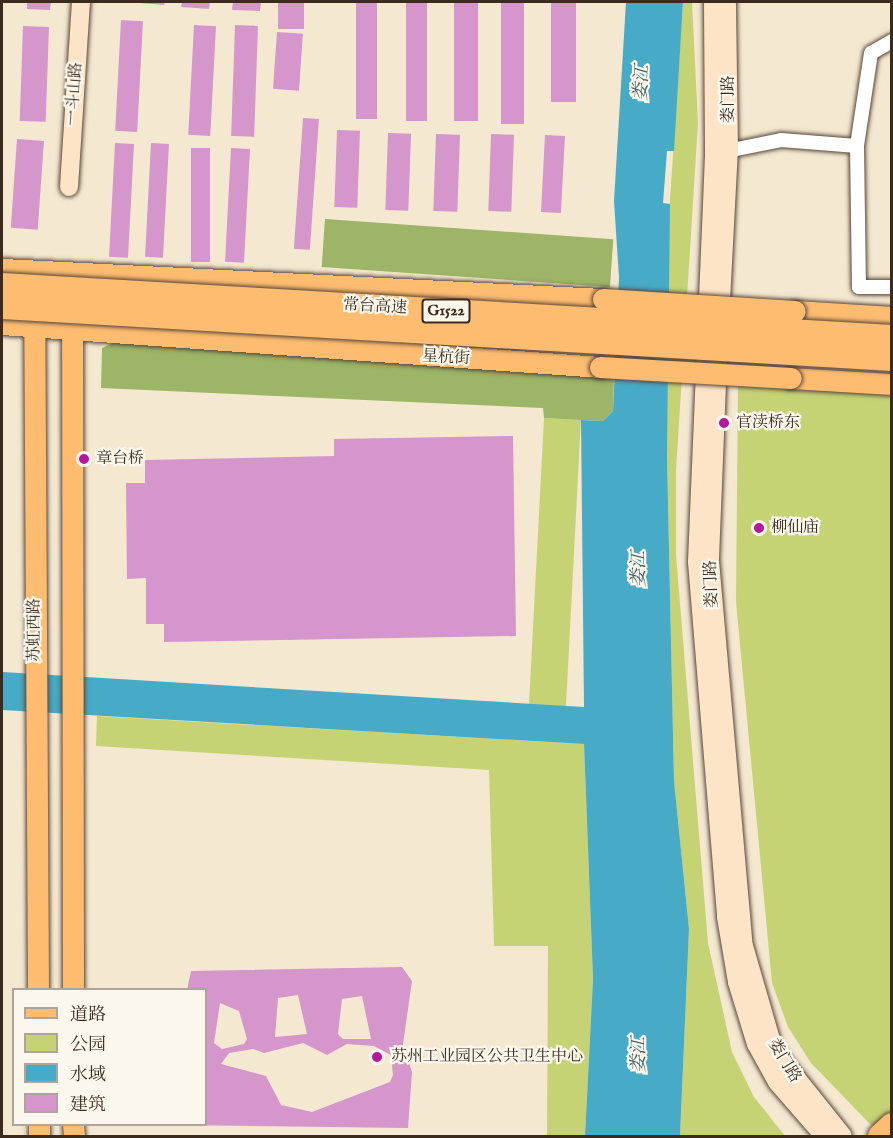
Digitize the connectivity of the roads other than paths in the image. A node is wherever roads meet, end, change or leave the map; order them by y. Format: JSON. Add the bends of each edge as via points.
{"nodes":[{"id":1,"x":81,"y":2,"type":"edge"},
{"id":2,"x":713,"y":2,"type":"edge"},
{"id":3,"x":727,"y":2,"type":"edge"},
{"id":4,"x":891,"y":41,"type":"edge"},
{"id":5,"x":857,"y":146,"type":"junction"},
{"id":6,"x":722,"y":153,"type":"junction"},
{"id":7,"x":69,"y":187,"type":"dead end"},
{"id":8,"x":2,"y":269,"type":"edge"},
{"id":9,"x":34,"y":271,"type":"junction"},
{"id":10,"x":72,"y":273,"type":"junction"},
{"id":11,"x":2,"y":285,"type":"edge"},
{"id":12,"x":891,"y":287,"type":"edge"},
{"id":13,"x":2,"y":307,"type":"edge"},
{"id":14,"x":891,"y":317,"type":"edge"},
{"id":15,"x":2,"y":324,"type":"edge"},
{"id":16,"x":32,"y":326,"type":"junction"},
{"id":17,"x":69,"y":329,"type":"junction"},
{"id":18,"x":891,"y":337,"type":"edge"},
{"id":19,"x":891,"y":358,"type":"edge"},
{"id":20,"x":891,"y":384,"type":"edge"},
{"id":21,"x":38,"y":988,"type":"edge"},
{"id":22,"x":73,"y":988,"type":"edge"},
{"id":23,"x":891,"y":1125,"type":"edge"},
{"id":24,"x":824,"y":1137,"type":"edge"},
{"id":25,"x":843,"y":1137,"type":"edge"},
{"id":26,"x":880,"y":1137,"type":"edge"}],
"edges":[{"from":1,"to":7,"type":"main road","name":"一斗山路"},
{"from":2,"to":6,"type":"main road","name":"娄门路"},
{"from":3,"to":6,"type":"main road","name":"娄门路"},
{"from":4,"to":5,"type":"street","via":[[871,52]]},
{"from":5,"to":6,"type":"street","via":[[781,140]]},
{"from":5,"to":12,"type":"street","via":[[859,287]]},
{"from":6,"to":24,"type":"main road","name":"娄门路","via":[[697,562],[728,933],[740,994],[762,1056]]},
{"from":6,"to":25,"type":"main road","name":"娄门路","via":[[710,554],[741,923],[750,978],[774,1050]]},
{"from":8,"to":9,"type":"main road"},
{"from":9,"to":10,"type":"main road"},
{"from":9,"to":16,"type":"main road","name":"苏虹西路"},
{"from":10,"to":14,"type":"main road","bridge":true,"via":[[320,283]]},
{"from":10,"to":17,"type":"main road"},
{"from":11,"to":18,"type":"highway","name":"常台高速","number":"G1522","bridge":true},
{"from":13,"to":19,"type":"highway","name":"常台高速","number":"G1522","bridge":true},
{"from":15,"to":16,"type":"main road","name":"星杭街"},
{"from":16,"to":17,"type":"main road","name":"星杭街"},
{"from":16,"to":21,"type":"main road","name":"苏虹西路"},
{"from":17,"to":20,"type":"main road","name":"星杭街","bridge":true,"via":[[313,351]]},
{"from":17,"to":22,"type":"main road"},
{"from":23,"to":26,"type":"highway"}]}
